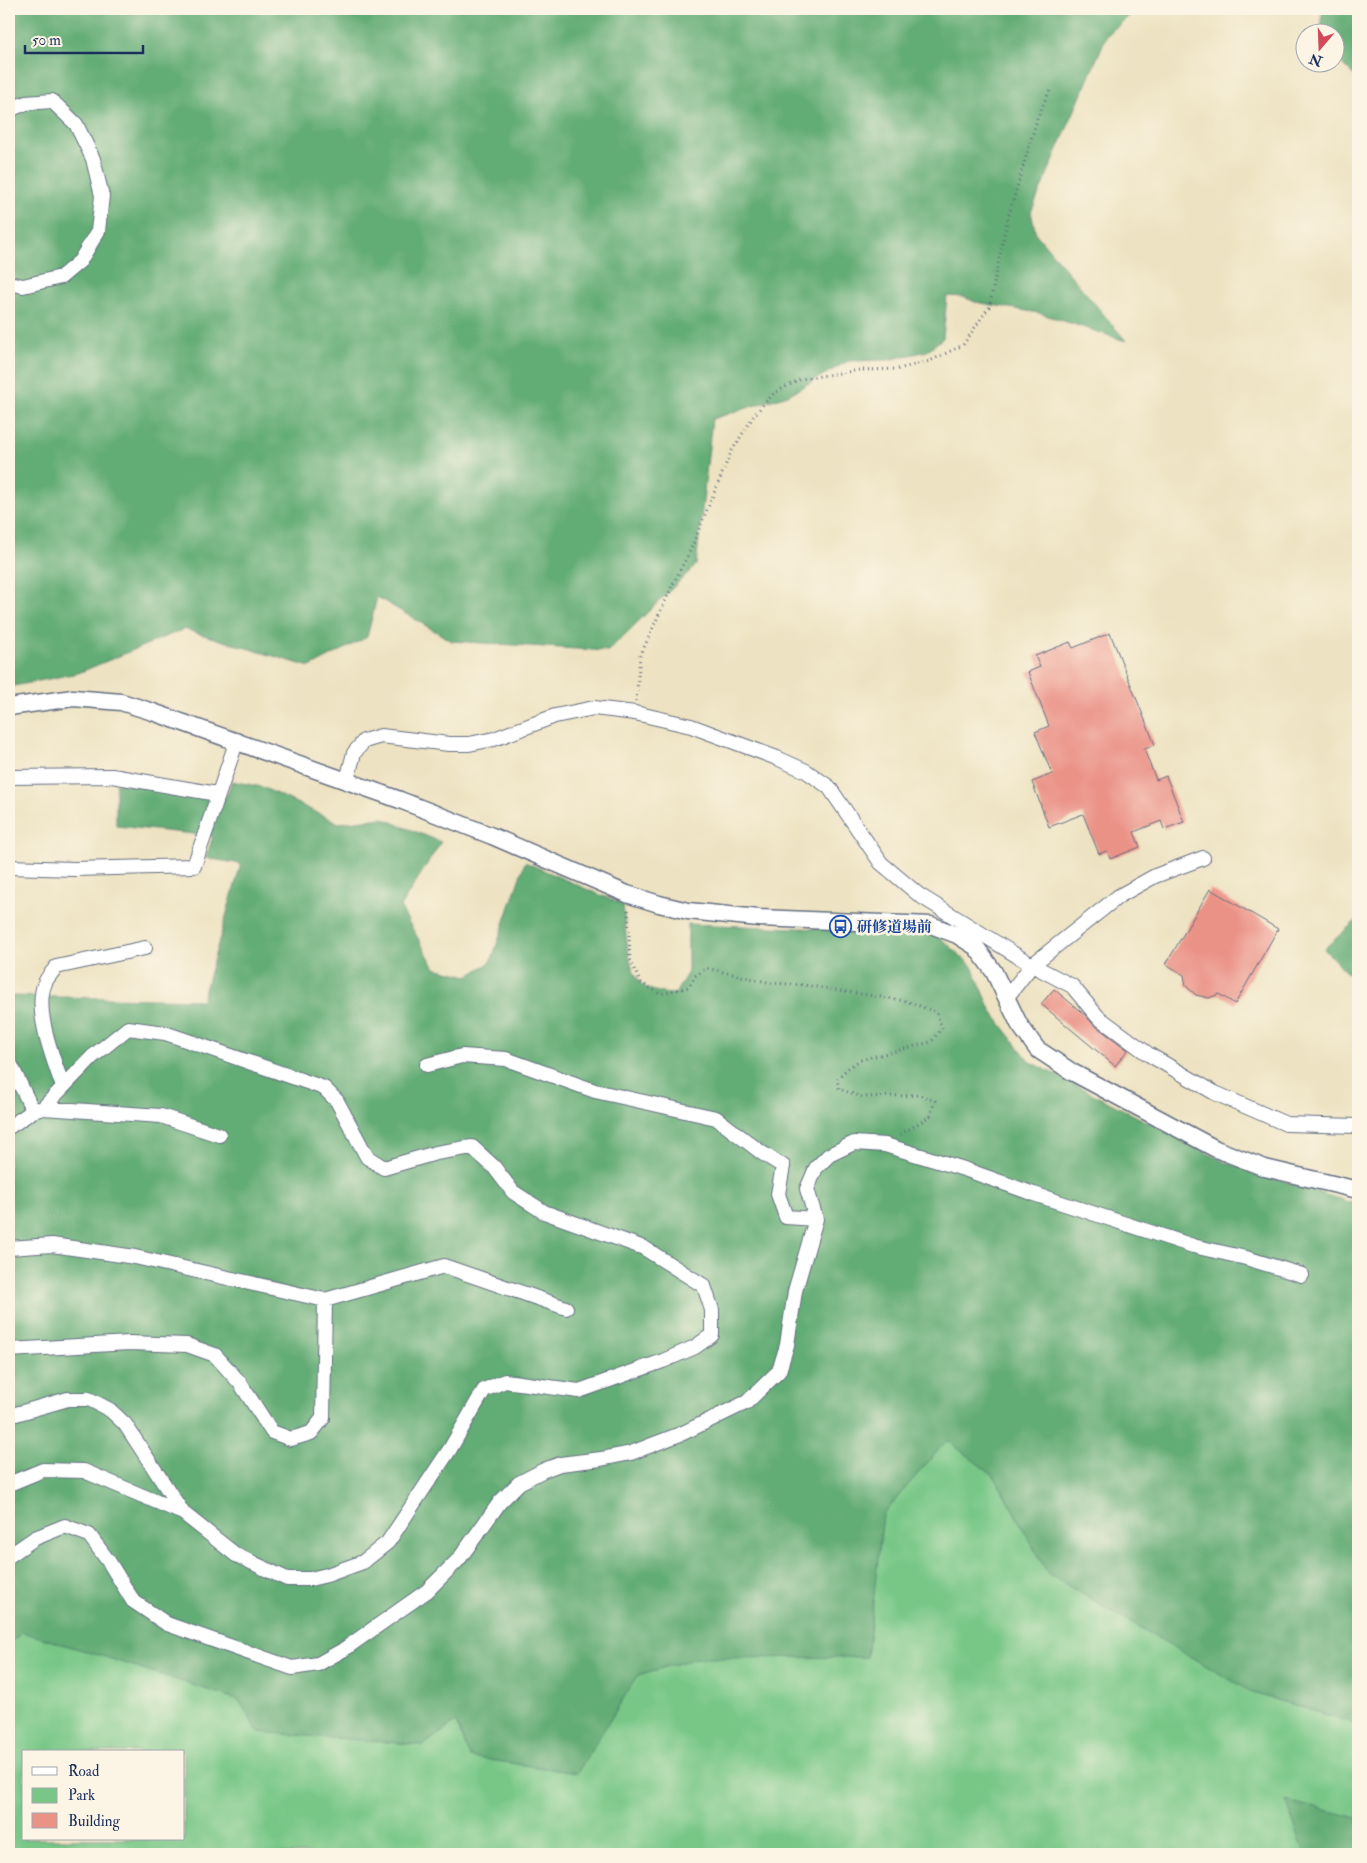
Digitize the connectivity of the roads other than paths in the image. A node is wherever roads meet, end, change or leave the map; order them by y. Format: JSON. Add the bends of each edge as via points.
{"nodes":[{"id":1,"x":9,"y":110,"type":"edge"},
{"id":2,"x":9,"y":283,"type":"edge"},
{"id":3,"x":9,"y":707,"type":"edge"},
{"id":4,"x":237,"y":740,"type":"junction"},
{"id":5,"x":9,"y":777,"type":"edge"},
{"id":6,"x":347,"y":780,"type":"junction"},
{"id":7,"x":217,"y":794,"type":"junction"},
{"id":8,"x":1203,"y":858,"type":"dead end"},
{"id":9,"x":9,"y":867,"type":"edge"},
{"id":10,"x":145,"y":948,"type":"dead end"},
{"id":11,"x":1032,"y":966,"type":"junction"},
{"id":12,"x":1007,"y":997,"type":"junction"},
{"id":13,"x":9,"y":1061,"type":"edge"},
{"id":14,"x":427,"y":1065,"type":"dead end"},
{"id":15,"x":63,"y":1087,"type":"junction"},
{"id":16,"x":38,"y":1110,"type":"junction"},
{"id":17,"x":1358,"y":1126,"type":"edge"},
{"id":18,"x":9,"y":1127,"type":"edge"},
{"id":19,"x":219,"y":1135,"type":"dead end"},
{"id":20,"x":1358,"y":1190,"type":"edge"},
{"id":21,"x":816,"y":1219,"type":"junction"},
{"id":22,"x":9,"y":1248,"type":"edge"},
{"id":23,"x":1302,"y":1275,"type":"dead end"},
{"id":24,"x":325,"y":1300,"type":"junction"},
{"id":25,"x":566,"y":1308,"type":"dead end"},
{"id":26,"x":9,"y":1350,"type":"edge"},
{"id":27,"x":9,"y":1416,"type":"edge"},
{"id":28,"x":9,"y":1484,"type":"edge"},
{"id":29,"x":183,"y":1513,"type":"junction"},
{"id":30,"x":9,"y":1556,"type":"edge"}],
"edges":[{"from":1,"to":2,"type":"street","via":[[26,103],[52,101],[76,124],[93,159],[102,196],[98,231],[80,261],[61,277],[23,286]]},
{"from":3,"to":4,"type":"street","via":[[73,698],[120,702]]},
{"from":4,"to":6,"type":"street"},
{"from":4,"to":7,"type":"street"},
{"from":5,"to":7,"type":"street","via":[[112,776]]},
{"from":6,"to":11,"type":"street","via":[[354,753],[364,740],[381,736],[470,744],[555,716],[594,708],[635,713],[691,726],[777,758],[829,787],[881,863],[919,895]]},
{"from":6,"to":12,"type":"street","via":[[492,836],[627,894],[659,904],[697,912],[759,918],[931,926],[957,934],[976,947]]},
{"from":7,"to":9,"type":"street","via":[[194,866]]},
{"from":8,"to":11,"type":"street","via":[[1155,876],[1119,896]]},
{"from":10,"to":15,"type":"street","via":[[56,967],[45,982],[41,999],[46,1039]]},
{"from":11,"to":12,"type":"street"},
{"from":11,"to":17,"type":"street","via":[[1072,986],[1098,1017],[1148,1054],[1215,1093],[1286,1124]]},
{"from":12,"to":20,"type":"street","via":[[1019,1024],[1036,1049],[1072,1072],[1216,1149],[1266,1168]]},
{"from":13,"to":16,"type":"street"},
{"from":14,"to":21,"type":"street","via":[[462,1056],[506,1059],[595,1091],[716,1118],[783,1166],[778,1194],[786,1216]]},
{"from":15,"to":16,"type":"street"},
{"from":15,"to":29,"type":"street","via":[[92,1057],[128,1028],[165,1033],[306,1081],[324,1088],[337,1101],[367,1157],[384,1168],[436,1153],[472,1147],[494,1167],[513,1192],[544,1212],[644,1248],[704,1286],[712,1310],[712,1335],[695,1347],[618,1378],[579,1391],[505,1381],[484,1390],[450,1449],[388,1542],[363,1562],[310,1579],[287,1579],[236,1555]]},
{"from":16,"to":18,"type":"street"},
{"from":16,"to":19,"type":"street","via":[[161,1116]]},
{"from":21,"to":23,"type":"street","via":[[808,1189],[816,1168],[829,1155],[854,1143],[885,1145],[1193,1246]]},
{"from":21,"to":30,"type":"street","via":[[795,1291],[787,1345],[779,1371],[747,1402],[683,1433],[631,1453],[560,1464],[519,1483],[500,1502],[459,1558],[427,1591],[318,1664],[292,1668],[167,1624],[133,1601],[89,1535],[65,1526],[35,1538]]},
{"from":22,"to":24,"type":"street","via":[[52,1245],[135,1257]]},
{"from":24,"to":25,"type":"street","via":[[444,1266]]},
{"from":24,"to":26,"type":"street","via":[[323,1418],[311,1433],[291,1439],[272,1432],[240,1383],[215,1355],[187,1345],[129,1343]]},
{"from":27,"to":29,"type":"street","via":[[68,1398],[89,1399],[110,1410],[125,1424]]},
{"from":28,"to":29,"type":"street","via":[[43,1470],[84,1471]]}]}
